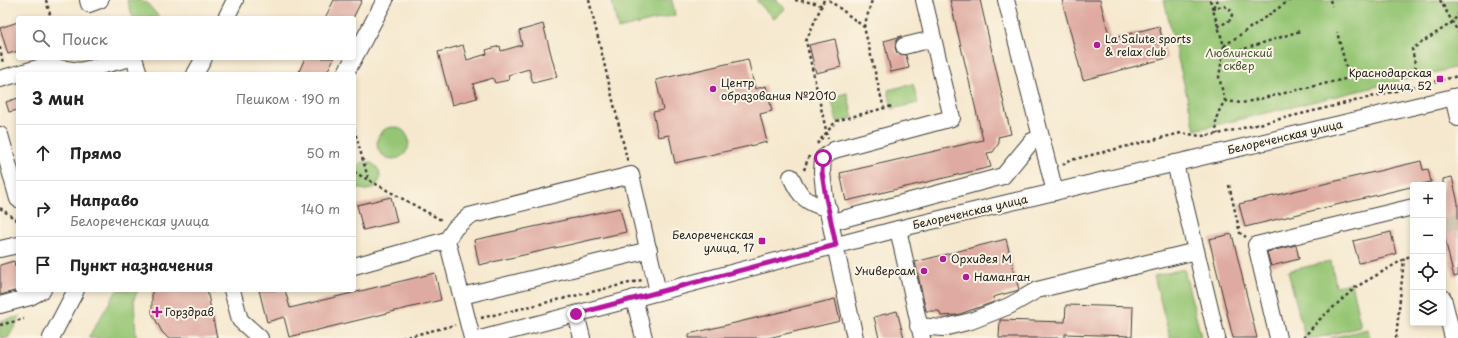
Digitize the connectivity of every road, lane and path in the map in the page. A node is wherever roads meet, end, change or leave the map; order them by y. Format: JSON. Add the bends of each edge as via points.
{"nodes":[{"id":1,"x":46,"y":0,"type":"edge"},
{"id":2,"x":88,"y":0,"type":"edge"},
{"id":3,"x":100,"y":0,"type":"edge"},
{"id":4,"x":235,"y":0,"type":"edge"},
{"id":5,"x":385,"y":0,"type":"edge"},
{"id":6,"x":589,"y":0,"type":"edge"},
{"id":7,"x":795,"y":0,"type":"edge"},
{"id":8,"x":824,"y":0,"type":"edge"},
{"id":9,"x":828,"y":0,"type":"edge"},
{"id":10,"x":872,"y":0,"type":"edge"},
{"id":11,"x":924,"y":0,"type":"edge"},
{"id":12,"x":1006,"y":0,"type":"edge"},
{"id":13,"x":1210,"y":0,"type":"edge"},
{"id":14,"x":1218,"y":0,"type":"edge"},
{"id":15,"x":1290,"y":0,"type":"edge"},
{"id":16,"x":1330,"y":0,"type":"edge"},
{"id":17,"x":1440,"y":0,"type":"edge"},
{"id":18,"x":823,"y":6,"type":"junction"},
{"id":19,"x":1332,"y":6,"type":"dead end"},
{"id":20,"x":1212,"y":8,"type":"junction"},
{"id":21,"x":1458,"y":14,"type":"edge"},
{"id":22,"x":50,"y":16,"type":"edge"},
{"id":23,"x":227,"y":16,"type":"edge"},
{"id":24,"x":1453,"y":22,"type":"junction"},
{"id":25,"x":864,"y":27,"type":"junction"},
{"id":26,"x":1218,"y":27,"type":"junction"},
{"id":27,"x":1300,"y":31,"type":"dead end"},
{"id":28,"x":1337,"y":32,"type":"dead end"},
{"id":29,"x":1458,"y":32,"type":"edge"},
{"id":30,"x":933,"y":39,"type":"junction"},
{"id":31,"x":904,"y":46,"type":"dead end"},
{"id":32,"x":1224,"y":46,"type":"junction"},
{"id":33,"x":356,"y":54,"type":"edge"},
{"id":34,"x":1222,"y":56,"type":"junction"},
{"id":35,"x":122,"y":60,"type":"edge"},
{"id":36,"x":135,"y":60,"type":"edge"},
{"id":37,"x":203,"y":60,"type":"edge"},
{"id":38,"x":353,"y":60,"type":"edge"},
{"id":39,"x":1416,"y":69,"type":"dead end"},
{"id":40,"x":24,"y":72,"type":"edge"},
{"id":41,"x":138,"y":72,"type":"edge"},
{"id":42,"x":196,"y":72,"type":"edge"},
{"id":43,"x":346,"y":72,"type":"edge"},
{"id":44,"x":16,"y":74,"type":"edge"},
{"id":45,"x":1458,"y":76,"type":"edge"},
{"id":46,"x":0,"y":79,"type":"edge"},
{"id":47,"x":1455,"y":97,"type":"edge"},
{"id":48,"x":1225,"y":101,"type":"junction"},
{"id":49,"x":884,"y":109,"type":"dead end"},
{"id":50,"x":1458,"y":118,"type":"edge"},
{"id":51,"x":1218,"y":134,"type":"junction"},
{"id":52,"x":0,"y":135,"type":"edge"},
{"id":53,"x":356,"y":136,"type":"edge"},
{"id":54,"x":1041,"y":138,"type":"junction"},
{"id":55,"x":830,"y":151,"type":"junction"},
{"id":56,"x":1175,"y":163,"type":"junction"},
{"id":57,"x":356,"y":173,"type":"edge"},
{"id":58,"x":631,"y":175,"type":"junction"},
{"id":59,"x":791,"y":177,"type":"dead end"},
{"id":60,"x":368,"y":179,"type":"junction"},
{"id":61,"x":1054,"y":184,"type":"junction"},
{"id":62,"x":1229,"y":185,"type":"dead end"},
{"id":63,"x":16,"y":192,"type":"edge"},
{"id":64,"x":0,"y":208,"type":"edge"},
{"id":65,"x":1410,"y":208,"type":"edge"},
{"id":66,"x":830,"y":215,"type":"junction"},
{"id":67,"x":16,"y":220,"type":"edge"},
{"id":68,"x":898,"y":229,"type":"junction"},
{"id":69,"x":451,"y":234,"type":"junction"},
{"id":70,"x":16,"y":245,"type":"edge"},
{"id":71,"x":836,"y":245,"type":"junction"},
{"id":72,"x":1256,"y":245,"type":"junction"},
{"id":73,"x":0,"y":249,"type":"edge"},
{"id":74,"x":649,"y":250,"type":"junction"},
{"id":75,"x":1196,"y":251,"type":"junction"},
{"id":76,"x":1410,"y":256,"type":"edge"},
{"id":77,"x":1404,"y":259,"type":"junction"},
{"id":78,"x":356,"y":265,"type":"edge"},
{"id":79,"x":654,"y":277,"type":"junction"},
{"id":80,"x":39,"y":292,"type":"edge"},
{"id":81,"x":75,"y":292,"type":"edge"},
{"id":82,"x":233,"y":292,"type":"edge"},
{"id":83,"x":658,"y":292,"type":"junction"},
{"id":84,"x":462,"y":296,"type":"junction"},
{"id":85,"x":634,"y":298,"type":"junction"},
{"id":86,"x":0,"y":305,"type":"edge"},
{"id":87,"x":1446,"y":310,"type":"edge"},
{"id":88,"x":576,"y":314,"type":"junction"},
{"id":89,"x":24,"y":319,"type":"dead end"},
{"id":90,"x":467,"y":322,"type":"junction"},
{"id":91,"x":0,"y":325,"type":"edge"},
{"id":92,"x":920,"y":332,"type":"edge"},
{"id":93,"x":51,"y":338,"type":"edge"},
{"id":94,"x":260,"y":338,"type":"edge"},
{"id":95,"x":402,"y":338,"type":"edge"},
{"id":96,"x":472,"y":338,"type":"edge"},
{"id":97,"x":485,"y":338,"type":"edge"},
{"id":98,"x":582,"y":338,"type":"edge"},
{"id":99,"x":644,"y":338,"type":"edge"},
{"id":100,"x":854,"y":338,"type":"edge"},
{"id":101,"x":1217,"y":338,"type":"edge"},
{"id":102,"x":1278,"y":338,"type":"edge"},
{"id":103,"x":1303,"y":338,"type":"edge"},
{"id":104,"x":1396,"y":338,"type":"edge"},
{"id":105,"x":1453,"y":338,"type":"edge"}],
"edges":[{"from":1,"to":22,"type":"path"},
{"from":2,"to":3,"type":"street","via":[[89,4]]},
{"from":4,"to":23,"type":"street"},
{"from":5,"to":33,"type":"street"},
{"from":6,"to":58,"type":"path"},
{"from":7,"to":18,"type":"path"},
{"from":8,"to":18,"type":"path"},
{"from":9,"to":25,"type":"path"},
{"from":10,"to":25,"type":"path"},
{"from":11,"to":30,"type":"street"},
{"from":12,"to":54,"type":"street"},
{"from":13,"to":20,"type":"path"},
{"from":14,"to":20,"type":"path"},
{"from":15,"to":32,"type":"path"},
{"from":16,"to":19,"type":"path"},
{"from":17,"to":24,"type":"path"},
{"from":18,"to":55,"type":"path","via":[[806,41]]},
{"from":20,"to":26,"type":"path"},
{"from":20,"to":26,"type":"path","via":[[1224,6],[1230,9],[1232,15],[1230,20]]},
{"from":21,"to":24,"type":"path"},
{"from":24,"to":29,"type":"path"},
{"from":24,"to":39,"type":"path","via":[[1412,49]]},
{"from":25,"to":49,"type":"path"},
{"from":26,"to":32,"type":"path"},
{"from":27,"to":34,"type":"path"},
{"from":28,"to":48,"type":"path","via":[[1349,78],[1242,103]]},
{"from":30,"to":31,"type":"street"},
{"from":30,"to":55,"type":"street","via":[[952,118]]},
{"from":32,"to":34,"type":"path"},
{"from":34,"to":48,"type":"path","via":[[1219,77]]},
{"from":35,"to":40,"type":"street","via":[[80,71],[45,66]]},
{"from":36,"to":41,"type":"street"},
{"from":37,"to":42,"type":"street"},
{"from":38,"to":43,"type":"street"},
{"from":44,"to":46,"type":"street"},
{"from":45,"to":51,"type":"path"},
{"from":47,"to":50,"type":"street"},
{"from":47,"to":56,"type":"street","name":"Белореченская улица"},
{"from":48,"to":51,"type":"path","via":[[1214,126]]},
{"from":51,"to":61,"type":"path","via":[[1201,136],[1181,133],[1067,161]]},
{"from":52,"to":63,"type":"street"},
{"from":53,"to":60,"type":"path"},
{"from":54,"to":61,"type":"street"},
{"from":54,"to":66,"type":"street","via":[[1032,141],[1003,176]]},
{"from":55,"to":66,"type":"street","via":[[823,158],[822,172]]},
{"from":56,"to":61,"type":"street","name":"Белореченская улица"},
{"from":56,"to":75,"type":"street"},
{"from":57,"to":60,"type":"path"},
{"from":58,"to":69,"type":"street","via":[[469,216]]},
{"from":58,"to":74,"type":"street"},
{"from":59,"to":66,"type":"street","via":[[799,194]]},
{"from":60,"to":69,"type":"path"},
{"from":61,"to":68,"type":"street","name":"Белореченская улица"},
{"from":62,"to":72,"type":"path","via":[[1240,233]]},
{"from":64,"to":67,"type":"path"},
{"from":65,"to":72,"type":"street"},
{"from":66,"to":71,"type":"street"},
{"from":68,"to":71,"type":"street","name":"Белореченская улица"},
{"from":68,"to":92,"type":"street"},
{"from":69,"to":78,"type":"street"},
{"from":69,"to":84,"type":"street"},
{"from":70,"to":73,"type":"street"},
{"from":71,"to":83,"type":"street","name":"Белореченская улица"},
{"from":71,"to":100,"type":"street"},
{"from":72,"to":102,"type":"street"},
{"from":74,"to":79,"type":"street"},
{"from":74,"to":84,"type":"street"},
{"from":75,"to":92,"type":"street","via":[[1037,290],[1009,306],[971,321]]},
{"from":75,"to":101,"type":"street"},
{"from":76,"to":77,"type":"path"},
{"from":77,"to":103,"type":"path","via":[[1356,287]]},
{"from":77,"to":104,"type":"path"},
{"from":79,"to":83,"type":"street"},
{"from":79,"to":90,"type":"path"},
{"from":80,"to":86,"type":"street"},
{"from":81,"to":93,"type":"street"},
{"from":82,"to":94,"type":"street","via":[[240,320]]},
{"from":83,"to":85,"type":"street","name":"Белореченская улица"},
{"from":84,"to":90,"type":"street"},
{"from":85,"to":88,"type":"street","name":"Белореченская улица"},
{"from":85,"to":99,"type":"street"},
{"from":87,"to":105,"type":"street"},
{"from":88,"to":97,"type":"street","name":"Белореченская улица"},
{"from":88,"to":98,"type":"street"},
{"from":89,"to":91,"type":"path"},
{"from":90,"to":95,"type":"path"},
{"from":90,"to":96,"type":"street"}]}
